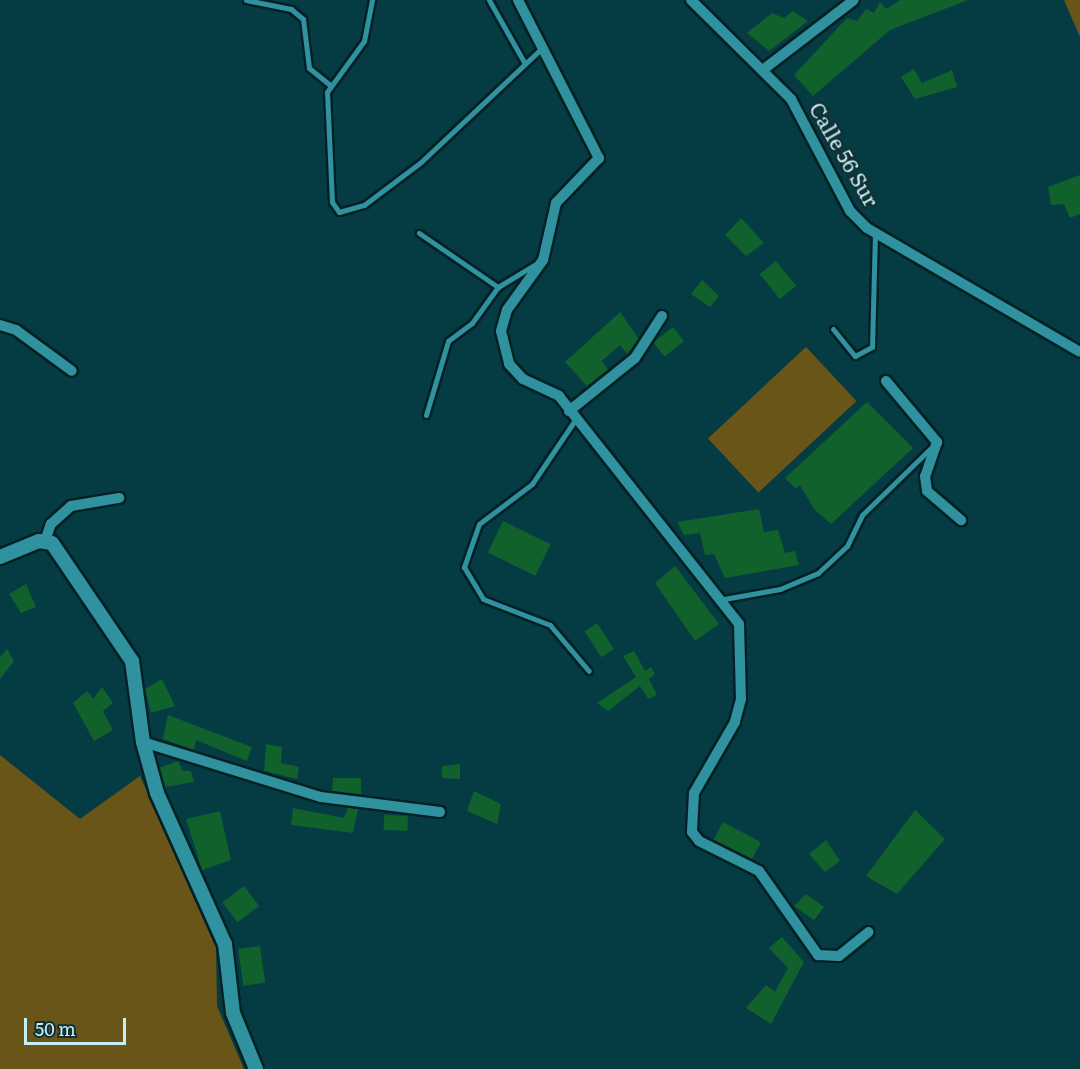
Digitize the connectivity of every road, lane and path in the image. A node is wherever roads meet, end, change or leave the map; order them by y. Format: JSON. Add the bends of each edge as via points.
{"nodes":[{"id":1,"x":246,"y":0,"type":"edge"},
{"id":2,"x":372,"y":0,"type":"edge"},
{"id":3,"x":489,"y":0,"type":"edge"},
{"id":4,"x":518,"y":0,"type":"edge"},
{"id":5,"x":691,"y":0,"type":"edge"},
{"id":6,"x":854,"y":0,"type":"edge"},
{"id":7,"x":545,"y":45,"type":"junction"},
{"id":8,"x":525,"y":64,"type":"junction"},
{"id":9,"x":764,"y":69,"type":"junction"},
{"id":10,"x":330,"y":85,"type":"junction"},
{"id":11,"x":419,"y":233,"type":"dead end"},
{"id":12,"x":875,"y":235,"type":"junction"},
{"id":13,"x":543,"y":260,"type":"junction"},
{"id":14,"x":498,"y":287,"type":"junction"},
{"id":15,"x":662,"y":316,"type":"dead end"},
{"id":16,"x":0,"y":325,"type":"edge"},
{"id":17,"x":833,"y":329,"type":"dead end"},
{"id":18,"x":1080,"y":352,"type":"edge"},
{"id":19,"x":72,"y":371,"type":"dead end"},
{"id":20,"x":886,"y":381,"type":"dead end"},
{"id":21,"x":426,"y":415,"type":"dead end"},
{"id":22,"x":572,"y":416,"type":"junction"},
{"id":23,"x":937,"y":442,"type":"junction"},
{"id":24,"x":119,"y":498,"type":"dead end"},
{"id":25,"x":961,"y":520,"type":"dead end"},
{"id":26,"x":45,"y":541,"type":"junction"},
{"id":27,"x":0,"y":557,"type":"edge"},
{"id":28,"x":724,"y":599,"type":"junction"},
{"id":29,"x":589,"y":671,"type":"dead end"},
{"id":30,"x":142,"y":742,"type":"junction"},
{"id":31,"x":440,"y":812,"type":"dead end"},
{"id":32,"x":868,"y":932,"type":"dead end"},
{"id":33,"x":256,"y":1069,"type":"edge"}],
"edges":[{"from":1,"to":10,"type":"lane","via":[[291,9],[303,19],[309,68]]},
{"from":2,"to":10,"type":"lane","via":[[364,41]]},
{"from":3,"to":8,"type":"lane"},
{"from":4,"to":7,"type":"street"},
{"from":5,"to":9,"type":"street","name":"Calle 56 Sur"},
{"from":6,"to":9,"type":"street"},
{"from":7,"to":8,"type":"lane"},
{"from":7,"to":13,"type":"street","via":[[599,158],[556,203]]},
{"from":8,"to":10,"type":"lane","via":[[421,162],[350,213],[339,212],[332,202]]},
{"from":9,"to":12,"type":"street","name":"Calle 56 Sur","via":[[791,99],[850,211]]},
{"from":11,"to":14,"type":"lane"},
{"from":12,"to":17,"type":"lane","via":[[872,347],[855,356]]},
{"from":12,"to":18,"type":"street","name":"Calle 56 Sur","via":[[918,253],[996,306]]},
{"from":13,"to":14,"type":"lane"},
{"from":13,"to":22,"type":"street","via":[[507,310],[502,338],[516,372],[547,387]]},
{"from":14,"to":21,"type":"lane","via":[[472,323],[448,341]]},
{"from":15,"to":22,"type":"street","via":[[635,358]]},
{"from":16,"to":19,"type":"street","via":[[16,330]]},
{"from":20,"to":23,"type":"street"},
{"from":22,"to":28,"type":"street"},
{"from":22,"to":29,"type":"lane","via":[[532,484],[479,524],[465,567],[483,599],[550,625]]},
{"from":23,"to":25,"type":"street","via":[[925,484]]},
{"from":23,"to":28,"type":"lane","via":[[862,514],[847,546],[818,573],[780,589]]},
{"from":24,"to":26,"type":"street","via":[[72,506],[51,524]]},
{"from":26,"to":27,"type":"street"},
{"from":26,"to":30,"type":"street","via":[[57,547],[132,661]]},
{"from":28,"to":32,"type":"street","via":[[739,624],[743,683],[735,722],[694,793],[692,832],[699,841],[759,872],[819,955],[839,956]]},
{"from":30,"to":31,"type":"street","via":[[321,797]]},
{"from":30,"to":33,"type":"street","via":[[157,793],[225,944],[233,1013]]}]}
